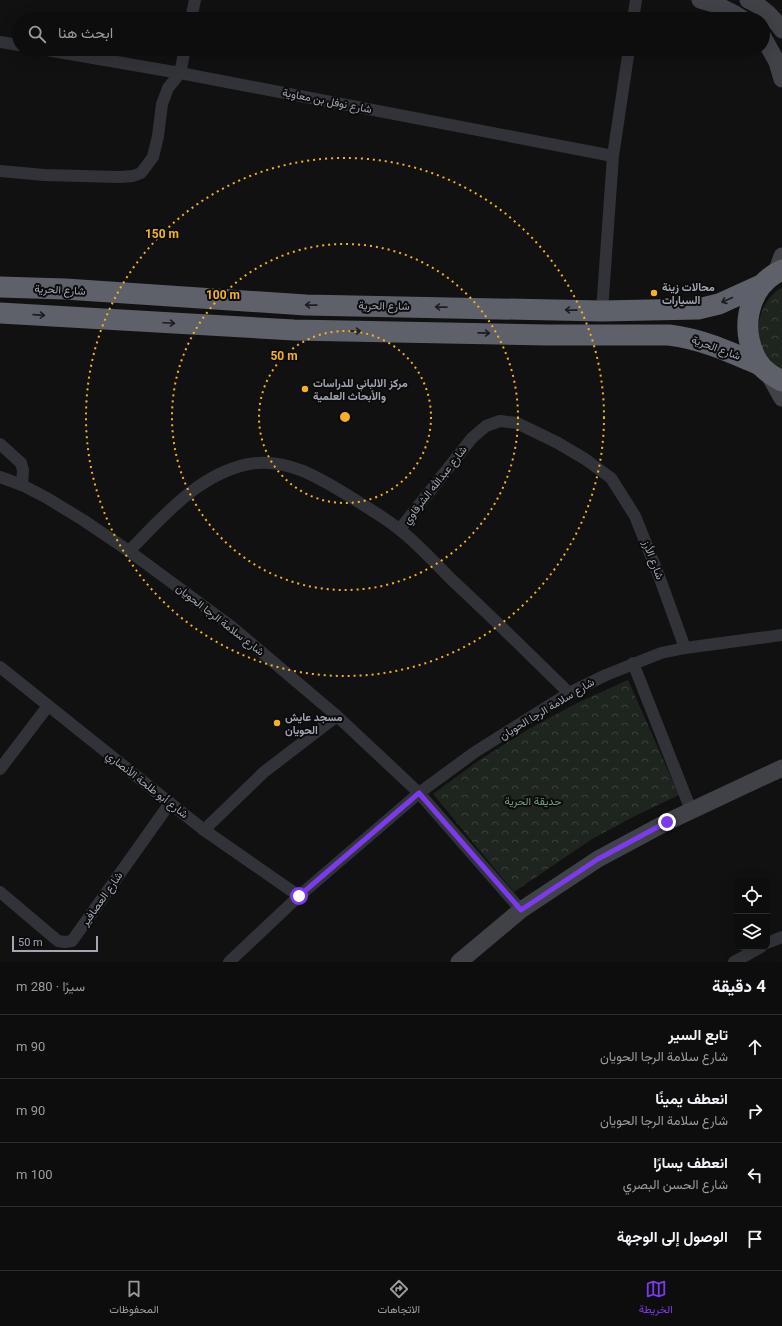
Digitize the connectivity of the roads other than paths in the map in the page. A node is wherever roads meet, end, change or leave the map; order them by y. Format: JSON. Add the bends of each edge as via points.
{"nodes":[{"id":1,"x":194,"y":0,"type":"edge"},
{"id":2,"x":636,"y":0,"type":"edge"},
{"id":3,"x":700,"y":0,"type":"edge"},
{"id":4,"x":748,"y":0,"type":"edge"},
{"id":5,"x":192,"y":12,"type":"edge"},
{"id":6,"x":634,"y":12,"type":"edge"},
{"id":7,"x":734,"y":12,"type":"edge"},
{"id":8,"x":767,"y":12,"type":"edge"},
{"id":9,"x":770,"y":14,"type":"edge"},
{"id":10,"x":782,"y":30,"type":"edge"},
{"id":11,"x":0,"y":42,"type":"edge"},
{"id":12,"x":12,"y":44,"type":"edge"},
{"id":13,"x":770,"y":50,"type":"edge"},
{"id":14,"x":80,"y":56,"type":"edge"},
{"id":15,"x":184,"y":56,"type":"edge"},
{"id":16,"x":628,"y":56,"type":"edge"},
{"id":17,"x":180,"y":74,"type":"junction"},
{"id":18,"x":782,"y":79,"type":"edge"},
{"id":19,"x":613,"y":156,"type":"junction"},
{"id":20,"x":0,"y":171,"type":"edge"},
{"id":21,"x":776,"y":271,"type":"edge"},
{"id":22,"x":0,"y":287,"type":"edge"},
{"id":23,"x":602,"y":311,"type":"junction"},
{"id":24,"x":0,"y":313,"type":"edge"},
{"id":25,"x":770,"y":373,"type":"edge"},
{"id":26,"x":782,"y":398,"type":"edge"},
{"id":27,"x":0,"y":444,"type":"edge"},
{"id":28,"x":0,"y":477,"type":"edge"},
{"id":29,"x":611,"y":478,"type":"joint"},
{"id":30,"x":22,"y":486,"type":"junction"},
{"id":31,"x":400,"y":530,"type":"junction"},
{"id":32,"x":129,"y":552,"type":"junction"},
{"id":33,"x":782,"y":635,"type":"edge"},
{"id":34,"x":685,"y":648,"type":"junction"},
{"id":35,"x":633,"y":663,"type":"junction"},
{"id":36,"x":0,"y":667,"type":"edge"},
{"id":37,"x":569,"y":693,"type":"junction"},
{"id":38,"x":48,"y":706,"type":"junction"},
{"id":39,"x":337,"y":716,"type":"junction"},
{"id":40,"x":782,"y":768,"type":"edge"},
{"id":41,"x":0,"y":769,"type":"edge"},
{"id":42,"x":782,"y":779,"type":"edge"},
{"id":43,"x":753,"y":783,"type":"junction"},
{"id":44,"x":419,"y":793,"type":"junction"},
{"id":45,"x":170,"y":803,"type":"junction"},
{"id":46,"x":691,"y":810,"type":"junction"},
{"id":47,"x":204,"y":830,"type":"junction"},
{"id":48,"x":0,"y":892,"type":"edge"},
{"id":49,"x":299,"y":896,"type":"junction"},
{"id":50,"x":521,"y":910,"type":"junction"},
{"id":51,"x":782,"y":937,"type":"edge"},
{"id":52,"x":770,"y":942,"type":"edge"},
{"id":53,"x":758,"y":950,"type":"edge"},
{"id":54,"x":748,"y":959,"type":"edge"},
{"id":55,"x":229,"y":962,"type":"edge"},
{"id":56,"x":459,"y":962,"type":"edge"},
{"id":57,"x":734,"y":962,"type":"edge"}],
"edges":[{"from":1,"to":5,"type":"street"},
{"from":2,"to":6,"type":"street"},
{"from":3,"to":7,"type":"street"},
{"from":4,"to":8,"type":"street"},
{"from":9,"to":10,"type":"street"},
{"from":11,"to":12,"type":"street"},
{"from":13,"to":18,"type":"street"},
{"from":14,"to":17,"type":"street","name":"شارع نوفل بن معاوية"},
{"from":15,"to":17,"type":"street"},
{"from":16,"to":19,"type":"street"},
{"from":17,"to":19,"type":"street","name":"شارع نوفل بن معاوية"},
{"from":17,"to":20,"type":"street","via":[[172,83],[162,104],[153,157],[141,173],[120,177]]},
{"from":19,"to":23,"type":"street"},
{"from":21,"to":23,"type":"highway","name":"شارع الحرية","one_way":true,"via":[[718,304],[698,309]]},
{"from":21,"to":25,"type":"highway","via":[[753,298],[747,321],[751,350]]},
{"from":23,"to":22,"type":"highway","name":"شارع الحرية","one_way":true,"via":[[306,305]]},
{"from":24,"to":25,"type":"highway","name":"شارع الحرية","one_way":true,"via":[[294,330],[669,335],[708,344]]},
{"from":25,"to":26,"type":"street"},
{"from":27,"to":30,"type":"street","via":[[20,463],[23,470]]},
{"from":28,"to":30,"type":"street","name":"شارع سلامة الرجا الحويان"},
{"from":29,"to":31,"type":"street","name":"شارع عبدالله الشرقاوي","via":[[585,459],[538,432],[517,423],[500,421],[486,426],[472,438]]},
{"from":29,"to":34,"type":"street","name":"شارع الأرز","via":[[635,516]]},
{"from":30,"to":32,"type":"street","name":"شارع سلامة الرجا الحويان","via":[[83,520]]},
{"from":31,"to":32,"type":"street","via":[[319,478],[293,466],[249,464],[206,480],[186,495]]},
{"from":31,"to":37,"type":"street","name":"شارع عبدالله الشرقاوي"},
{"from":32,"to":39,"type":"street","name":"شارع سلامة الرجا الحويان","via":[[232,627]]},
{"from":33,"to":34,"type":"street","name":"شارع سلامة الرجا الحويان"},
{"from":34,"to":35,"type":"street","name":"شارع سلامة الرجا الحويان"},
{"from":35,"to":37,"type":"street","name":"شارع سلامة الرجا الحويان"},
{"from":35,"to":46,"type":"street"},
{"from":36,"to":38,"type":"street","name":"شارع أبو طلحة الأنصاري"},
{"from":37,"to":44,"type":"street","name":"شارع سلامة الرجا الحويان","via":[[476,752]]},
{"from":38,"to":41,"type":"street"},
{"from":38,"to":45,"type":"street","name":"شارع أبو طلحة الأنصاري"},
{"from":39,"to":44,"type":"street","name":"شارع سلامة الرجا الحويان"},
{"from":39,"to":47,"type":"street","via":[[264,772]]},
{"from":40,"to":43,"type":"street"},
{"from":42,"to":43,"type":"street"},
{"from":43,"to":46,"type":"street"},
{"from":44,"to":49,"type":"street","name":"شارع سلامة الرجا الحويان"},
{"from":44,"to":50,"type":"street","name":"شارع سلامة الرجا الحويان"},
{"from":45,"to":47,"type":"street","name":"شارع أبو طلحة الأنصاري"},
{"from":45,"to":48,"type":"street","name":"شارع العصافير","via":[[72,941],[58,941]]},
{"from":46,"to":50,"type":"street","via":[[598,859]]},
{"from":47,"to":49,"type":"street","name":"شارع أبو طلحة الأنصاري"},
{"from":49,"to":55,"type":"street","name":"شارع سلامة الرجا الحويان"},
{"from":50,"to":56,"type":"street"},
{"from":51,"to":52,"type":"street"},
{"from":53,"to":54,"type":"street"},
{"from":54,"to":57,"type":"street"}]}
